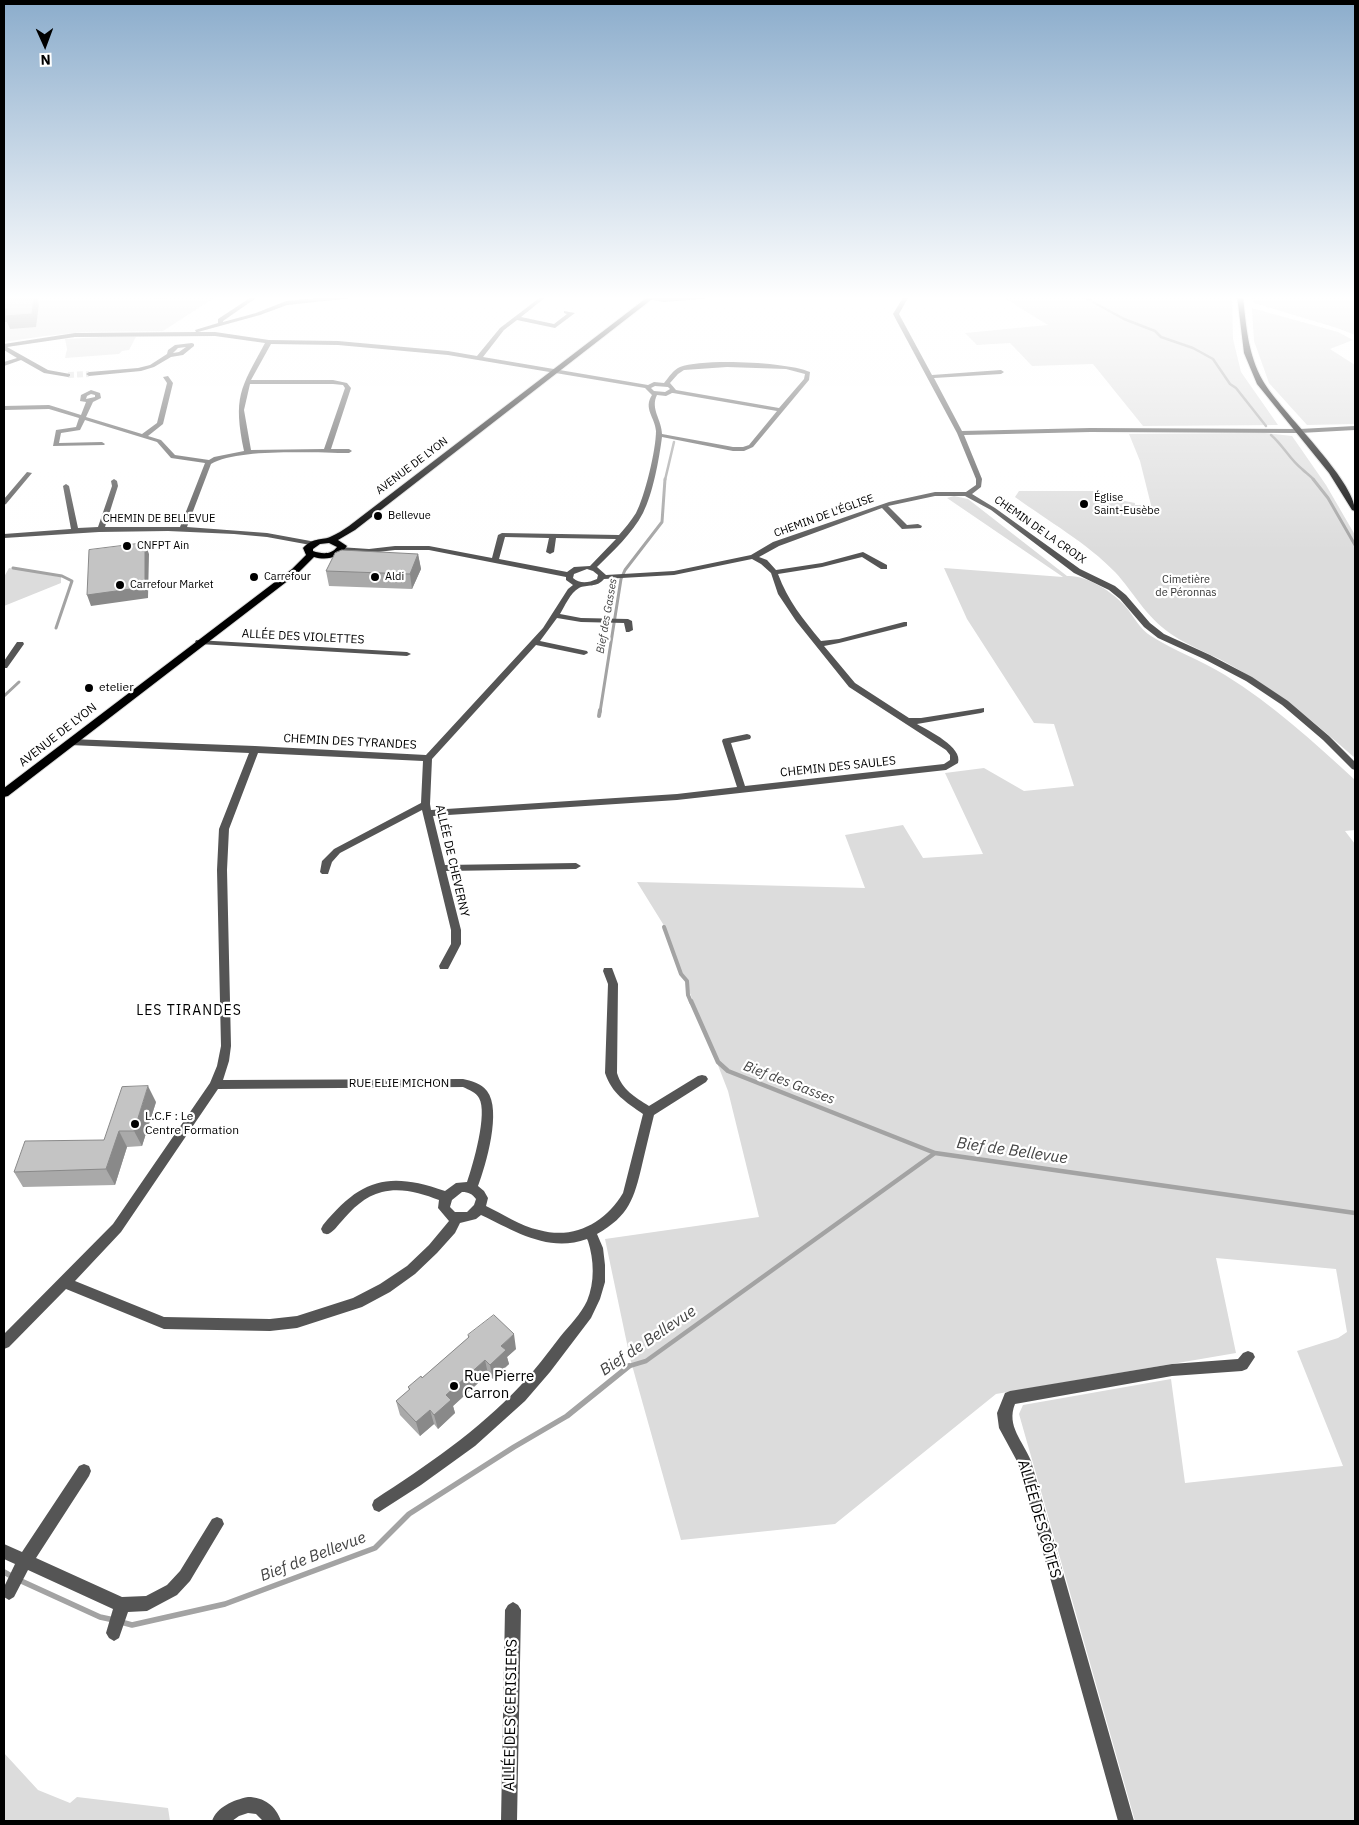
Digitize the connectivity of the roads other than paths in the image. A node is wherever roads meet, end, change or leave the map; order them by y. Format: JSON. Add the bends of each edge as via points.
{"nodes":[{"id":1,"x":169,"y":381,"type":"edge"},
{"id":2,"x":543,"y":381,"type":"edge"},
{"id":3,"x":615,"y":381,"type":"edge"},
{"id":4,"x":668,"y":381,"type":"edge"},
{"id":5,"x":805,"y":381,"type":"edge"},
{"id":6,"x":932,"y":381,"type":"edge"},
{"id":7,"x":1259,"y":381,"type":"edge"},
{"id":8,"x":246,"y":382,"type":"joint"},
{"id":9,"x":666,"y":384,"type":"junction"},
{"id":10,"x":649,"y":387,"type":"junction"},
{"id":11,"x":673,"y":391,"type":"junction"},
{"id":12,"x":655,"y":394,"type":"junction"},
{"id":13,"x":90,"y":402,"type":"dead end"},
{"id":14,"x":4,"y":408,"type":"edge"},
{"id":15,"x":780,"y":410,"type":"junction"},
{"id":16,"x":83,"y":417,"type":"junction"},
{"id":17,"x":1355,"y":428,"type":"edge"},
{"id":18,"x":1300,"y":432,"type":"junction"},
{"id":19,"x":960,"y":433,"type":"junction"},
{"id":20,"x":659,"y":435,"type":"junction"},
{"id":21,"x":143,"y":436,"type":"junction"},
{"id":22,"x":102,"y":444,"type":"dead end"},
{"id":23,"x":327,"y":451,"type":"junction"},
{"id":24,"x":348,"y":451,"type":"dead end"},
{"id":25,"x":248,"y":452,"type":"junction"},
{"id":26,"x":210,"y":462,"type":"junction"},
{"id":27,"x":29,"y":473,"type":"dead end"},
{"id":28,"x":114,"y":481,"type":"dead end"},
{"id":29,"x":66,"y":486,"type":"dead end"},
{"id":30,"x":967,"y":494,"type":"junction"},
{"id":31,"x":4,"y":503,"type":"edge"},
{"id":32,"x":884,"y":506,"type":"junction"},
{"id":33,"x":1355,"y":508,"type":"edge"},
{"id":34,"x":918,"y":526,"type":"dead end"},
{"id":35,"x":183,"y":529,"type":"junction"},
{"id":36,"x":101,"y":530,"type":"junction"},
{"id":37,"x":75,"y":532,"type":"junction"},
{"id":38,"x":4,"y":536,"type":"edge"},
{"id":39,"x":553,"y":536,"type":"junction"},
{"id":40,"x":619,"y":537,"type":"junction"},
{"id":41,"x":312,"y":544,"type":"junction"},
{"id":42,"x":338,"y":544,"type":"junction"},
{"id":43,"x":550,"y":552,"type":"dead end"},
{"id":44,"x":311,"y":555,"type":"junction"},
{"id":45,"x":323,"y":557,"type":"junction"},
{"id":46,"x":754,"y":557,"type":"junction"},
{"id":47,"x":494,"y":561,"type":"junction"},
{"id":48,"x":884,"y":567,"type":"dead end"},
{"id":49,"x":592,"y":568,"type":"junction"},
{"id":50,"x":295,"y":571,"type":"junction"},
{"id":51,"x":774,"y":572,"type":"junction"},
{"id":52,"x":569,"y":575,"type":"junction"},
{"id":53,"x":602,"y":577,"type":"junction"},
{"id":54,"x":578,"y":584,"type":"junction"},
{"id":55,"x":556,"y":616,"type":"junction"},
{"id":56,"x":904,"y":624,"type":"dead end"},
{"id":57,"x":629,"y":630,"type":"dead end"},
{"id":58,"x":199,"y":642,"type":"junction"},
{"id":59,"x":534,"y":642,"type":"junction"},
{"id":60,"x":20,"y":644,"type":"dead end"},
{"id":61,"x":818,"y":644,"type":"junction"},
{"id":62,"x":584,"y":653,"type":"dead end"},
{"id":63,"x":407,"y":654,"type":"dead end"},
{"id":64,"x":4,"y":666,"type":"edge"},
{"id":65,"x":981,"y":710,"type":"dead end"},
{"id":66,"x":906,"y":721,"type":"junction"},
{"id":67,"x":747,"y":737,"type":"dead end"},
{"id":68,"x":70,"y":742,"type":"junction"},
{"id":69,"x":255,"y":749,"type":"junction"},
{"id":70,"x":428,"y":758,"type":"junction"},
{"id":71,"x":1355,"y":767,"type":"edge"},
{"id":72,"x":742,"y":790,"type":"junction"},
{"id":73,"x":4,"y":793,"type":"edge"},
{"id":74,"x":426,"y":808,"type":"junction"},
{"id":75,"x":576,"y":866,"type":"dead end"},
{"id":76,"x":442,"y":868,"type":"junction"},
{"id":77,"x":325,"y":872,"type":"dead end"},
{"id":78,"x":444,"y":966,"type":"dead end"},
{"id":79,"x":608,"y":971,"type":"dead end"},
{"id":80,"x":702,"y":1079,"type":"dead end"},
{"id":81,"x":215,"y":1085,"type":"junction"},
{"id":82,"x":649,"y":1112,"type":"junction"},
{"id":83,"x":470,"y":1188,"type":"junction"},
{"id":84,"x":446,"y":1197,"type":"junction"},
{"id":85,"x":480,"y":1209,"type":"junction"},
{"id":86,"x":456,"y":1219,"type":"junction"},
{"id":87,"x":327,"y":1229,"type":"dead end"},
{"id":88,"x":590,"y":1233,"type":"junction"},
{"id":89,"x":63,"y":1282,"type":"junction"},
{"id":90,"x":4,"y":1343,"type":"edge"},
{"id":91,"x":1248,"y":1357,"type":"dead end"},
{"id":92,"x":84,"y":1471,"type":"dead end"},
{"id":93,"x":379,"y":1505,"type":"dead end"},
{"id":94,"x":217,"y":1524,"type":"dead end"},
{"id":95,"x":4,"y":1551,"type":"edge"},
{"id":96,"x":25,"y":1561,"type":"junction"},
{"id":97,"x":9,"y":1592,"type":"dead end"},
{"id":98,"x":122,"y":1604,"type":"junction"},
{"id":99,"x":513,"y":1610,"type":"dead end"},
{"id":100,"x":114,"y":1633,"type":"dead end"},
{"id":101,"x":220,"y":1821,"type":"edge"},
{"id":102,"x":272,"y":1821,"type":"edge"},
{"id":103,"x":509,"y":1821,"type":"edge"},
{"id":104,"x":1126,"y":1821,"type":"edge"}],
"edges":[{"from":1,"to":21,"type":"street","via":[[160,424]]},
{"from":2,"to":42,"type":"main road","name":"AVENUE DE LYON","via":[[352,528]]},
{"from":3,"to":10,"type":"street"},
{"from":4,"to":9,"type":"street"},
{"from":5,"to":15,"type":"street"},
{"from":6,"to":19,"type":"street"},
{"from":7,"to":18,"type":"main road"},
{"from":8,"to":23,"type":"street","via":[[344,384],[348,388]]},
{"from":8,"to":25,"type":"street","via":[[241,408]]},
{"from":9,"to":10,"type":"street"},
{"from":9,"to":11,"type":"street","via":[[672,386]]},
{"from":10,"to":12,"type":"street","via":[[649,391]]},
{"from":11,"to":12,"type":"street"},
{"from":11,"to":15,"type":"street"},
{"from":12,"to":20,"type":"street","via":[[650,405]]},
{"from":13,"to":16,"type":"street"},
{"from":14,"to":16,"type":"street","via":[[49,407]]},
{"from":15,"to":20,"type":"street","via":[[751,446],[744,449]]},
{"from":16,"to":21,"type":"street"},
{"from":16,"to":22,"type":"street","via":[[78,429],[58,432],[55,445]]},
{"from":17,"to":18,"type":"street"},
{"from":18,"to":19,"type":"street","via":[[1090,430]]},
{"from":18,"to":33,"type":"main road"},
{"from":19,"to":30,"type":"street","via":[[980,486]]},
{"from":20,"to":40,"type":"street","via":[[641,511]]},
{"from":21,"to":26,"type":"street","via":[[160,441],[173,457]]},
{"from":23,"to":24,"type":"street"},
{"from":23,"to":25,"type":"street"},
{"from":25,"to":26,"type":"street"},
{"from":26,"to":35,"type":"street"},
{"from":27,"to":31,"type":"street"},
{"from":28,"to":36,"type":"street","via":[[116,486]]},
{"from":29,"to":37,"type":"street"},
{"from":30,"to":32,"type":"street","name":"CHEMIN DE L'ÉGLISE","via":[[935,494]]},
{"from":30,"to":71,"type":"street","name":"CHEMIN DE LA CROIX","via":[[993,509],[1077,571],[1112,588],[1161,636],[1249,679],[1284,703]]},
{"from":32,"to":34,"type":"street","via":[[905,527]]},
{"from":32,"to":46,"type":"street","name":"CHEMIN DE L'ÉGLISE","via":[[776,544]]},
{"from":35,"to":36,"type":"street","name":"CHEMIN DE BELLEVUE"},
{"from":35,"to":41,"type":"street","name":"CHEMIN DE BELLEVUE","via":[[269,535]]},
{"from":36,"to":37,"type":"street","name":"CHEMIN DE BELLEVUE"},
{"from":37,"to":38,"type":"street","name":"CHEMIN DE BELLEVUE"},
{"from":39,"to":40,"type":"street"},
{"from":39,"to":43,"type":"street"},
{"from":39,"to":47,"type":"street","via":[[502,536]]},
{"from":40,"to":49,"type":"street"},
{"from":41,"to":42,"type":"main road","via":[[321,540]]},
{"from":41,"to":44,"type":"main road","via":[[308,548]]},
{"from":42,"to":45,"type":"main road","name":"AVENUE DE LYON","via":[[335,554]]},
{"from":42,"to":47,"type":"street","via":[[369,551],[430,548]]},
{"from":44,"to":45,"type":"main road"},
{"from":44,"to":50,"type":"main road","name":"AVENUE DE LYON"},
{"from":45,"to":50,"type":"main road","name":"AVENUE DE LYON"},
{"from":46,"to":51,"type":"street"},
{"from":46,"to":53,"type":"street","name":"CHEMIN DE L'ÉGLISE","via":[[674,573]]},
{"from":47,"to":52,"type":"street"},
{"from":48,"to":51,"type":"street","via":[[863,554],[822,565]]},
{"from":49,"to":52,"type":"street","via":[[577,569]]},
{"from":49,"to":53,"type":"street"},
{"from":50,"to":58,"type":"main road","name":"AVENUE DE LYON"},
{"from":51,"to":61,"type":"street","name":"CHEMIN DES SAULES","via":[[782,594]]},
{"from":52,"to":54,"type":"street","via":[[570,581]]},
{"from":53,"to":54,"type":"street","name":"CHEMIN DE L'ÉGLISE","via":[[593,584]]},
{"from":54,"to":55,"type":"street","name":"CHEMIN DES TYRANDES"},
{"from":55,"to":57,"type":"street","via":[[628,621]]},
{"from":55,"to":59,"type":"street","name":"CHEMIN DES TYRANDES"},
{"from":56,"to":61,"type":"street"},
{"from":58,"to":63,"type":"street","name":"ALLÉE DES VIOLETTES"},
{"from":58,"to":68,"type":"main road","name":"AVENUE DE LYON"},
{"from":59,"to":62,"type":"street"},
{"from":59,"to":70,"type":"street","name":"CHEMIN DES TYRANDES"},
{"from":60,"to":64,"type":"street"},
{"from":61,"to":66,"type":"street","name":"CHEMIN DES SAULES","via":[[852,684]]},
{"from":65,"to":66,"type":"street"},
{"from":66,"to":72,"type":"street","name":"CHEMIN DES SAULES","via":[[949,748],[955,761],[946,767]]},
{"from":67,"to":72,"type":"street","via":[[726,741]]},
{"from":68,"to":69,"type":"street","name":"CHEMIN DES TYRANDES"},
{"from":68,"to":73,"type":"main road","name":"AVENUE DE LYON"},
{"from":69,"to":70,"type":"street","name":"CHEMIN DES TYRANDES"},
{"from":69,"to":81,"type":"street","via":[[224,829],[226,1046]]},
{"from":70,"to":74,"type":"street","name":"ALLÉE DE CHEVERNY"},
{"from":72,"to":74,"type":"street","name":"CHEMIN DES SAULES","via":[[677,797]]},
{"from":74,"to":76,"type":"street","name":"ALLÉE DE CHEVERNY"},
{"from":74,"to":77,"type":"street","via":[[337,851],[327,861]]},
{"from":75,"to":76,"type":"street"},
{"from":76,"to":78,"type":"street","name":"ALLÉE DE CHEVERNY","via":[[456,930],[456,944]]},
{"from":79,"to":82,"type":"street","via":[[613,984],[613,1083]]},
{"from":80,"to":82,"type":"street"},
{"from":81,"to":83,"type":"street","name":"RUE ELIE MICHON","via":[[463,1083],[474,1086],[482,1091],[487,1110],[481,1160]]},
{"from":81,"to":89,"type":"street","via":[[116,1228]]},
{"from":82,"to":88,"type":"street","via":[[629,1194],[613,1219]]},
{"from":83,"to":84,"type":"street","via":[[460,1188]]},
{"from":83,"to":85,"type":"street","via":[[482,1198]]},
{"from":84,"to":86,"type":"street","via":[[447,1212]]},
{"from":84,"to":87,"type":"street","via":[[408,1185],[373,1190],[344,1208]]},
{"from":85,"to":86,"type":"street","via":[[470,1217]]},
{"from":85,"to":88,"type":"street","via":[[540,1236],[560,1238]]},
{"from":86,"to":89,"type":"street","via":[[434,1249],[385,1288],[329,1314],[297,1322],[270,1325],[164,1323]]},
{"from":88,"to":93,"type":"street","via":[[599,1259],[594,1301],[554,1357],[486,1429]]},
{"from":89,"to":90,"type":"street"},
{"from":91,"to":104,"type":"street","name":"ALLÉE DES CÔTES","via":[[1242,1366],[1172,1370],[1010,1398],[1004,1413],[1006,1428],[1024,1461]]},
{"from":92,"to":96,"type":"street"},
{"from":94,"to":98,"type":"street","via":[[185,1576],[172,1590],[147,1603]]},
{"from":95,"to":96,"type":"street"},
{"from":96,"to":97,"type":"street"},
{"from":96,"to":98,"type":"street"},
{"from":98,"to":100,"type":"street"},
{"from":99,"to":103,"type":"street","name":"ALLÉE DES CERISIERS"},
{"from":101,"to":102,"type":"street","via":[[238,1806],[249,1804],[260,1806]]}]}
